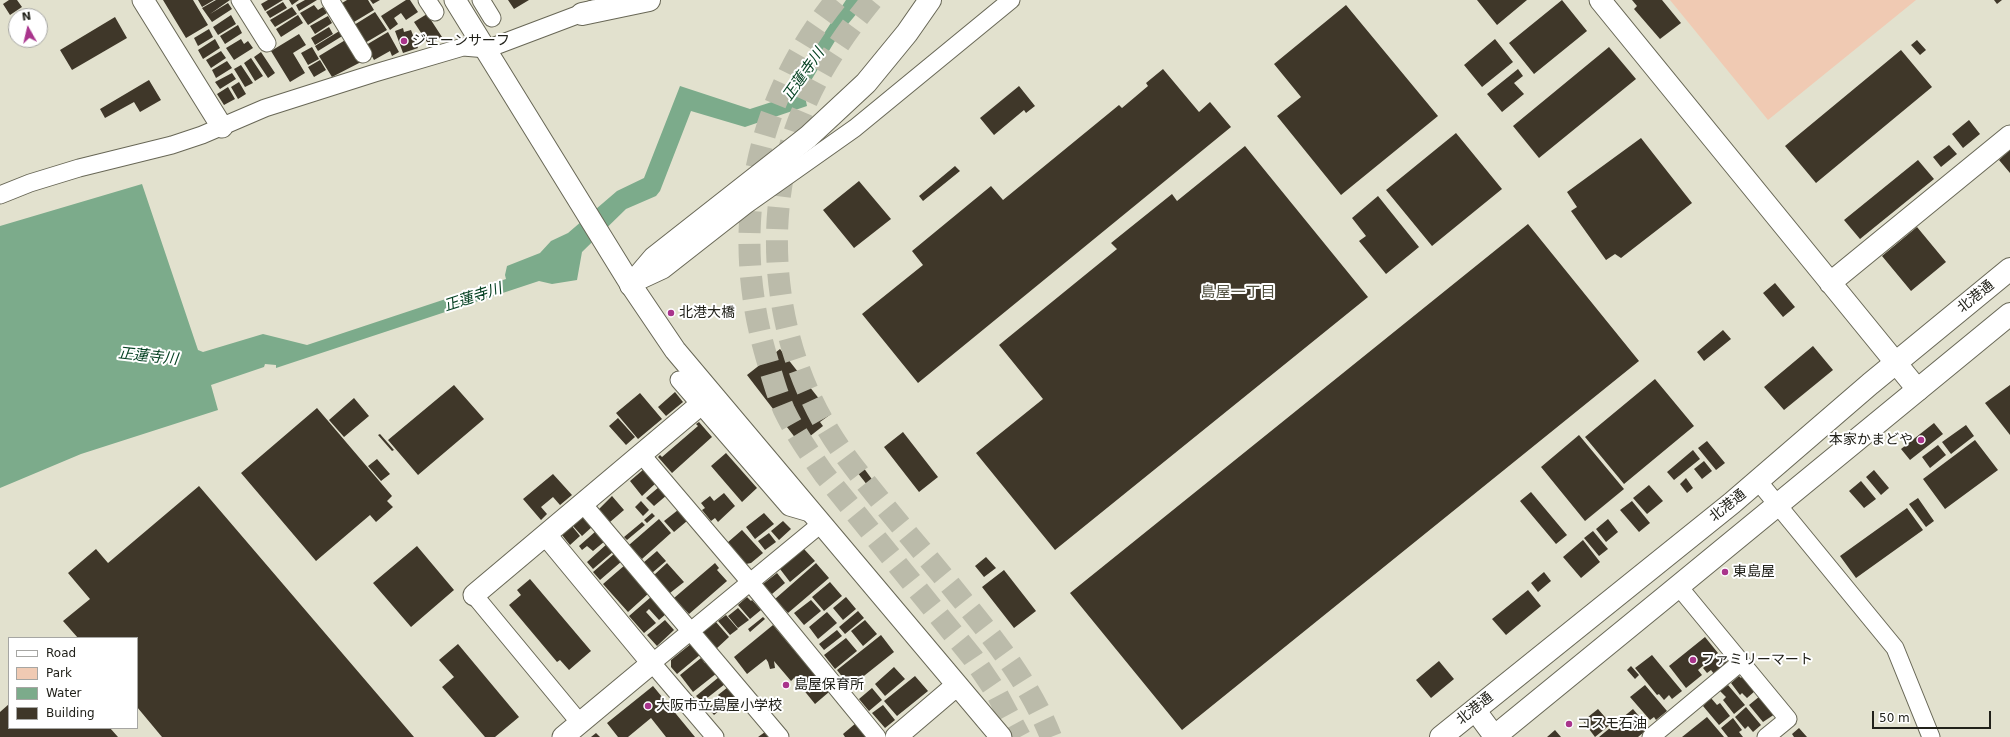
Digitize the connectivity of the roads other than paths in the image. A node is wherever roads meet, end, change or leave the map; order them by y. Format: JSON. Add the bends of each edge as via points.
{"nodes":[{"id":1,"x":143,"y":0,"type":"edge"},
{"id":2,"x":240,"y":0,"type":"edge"},
{"id":3,"x":330,"y":0,"type":"edge"},
{"id":4,"x":455,"y":0,"type":"edge"},
{"id":5,"x":482,"y":0,"type":"edge"},
{"id":6,"x":615,"y":0,"type":"edge"},
{"id":7,"x":649,"y":0,"type":"edge"},
{"id":8,"x":930,"y":0,"type":"edge"},
{"id":9,"x":1011,"y":0,"type":"edge"},
{"id":10,"x":1600,"y":0,"type":"edge"},
{"id":11,"x":582,"y":14,"type":"junction"},
{"id":12,"x":492,"y":18,"type":"dead end"},
{"id":13,"x":267,"y":43,"type":"dead end"},
{"id":14,"x":363,"y":54,"type":"dead end"},
{"id":15,"x":490,"y":54,"type":"junction"},
{"id":16,"x":222,"y":127,"type":"junction"},
{"id":17,"x":2010,"y":136,"type":"edge"},
{"id":18,"x":0,"y":195,"type":"edge"},
{"id":19,"x":2010,"y":269,"type":"edge"},
{"id":20,"x":1830,"y":283,"type":"junction"},
{"id":21,"x":632,"y":285,"type":"junction"},
{"id":22,"x":2010,"y":314,"type":"edge"},
{"id":23,"x":1896,"y":362,"type":"junction"},
{"id":24,"x":679,"y":380,"type":"dead end"},
{"id":25,"x":1918,"y":390,"type":"junction"},
{"id":26,"x":701,"y":404,"type":"junction"},
{"id":27,"x":641,"y":454,"type":"junction"},
{"id":28,"x":1758,"y":481,"type":"junction"},
{"id":29,"x":582,"y":504,"type":"junction"},
{"id":30,"x":1777,"y":505,"type":"junction"},
{"id":31,"x":818,"y":519,"type":"junction"},
{"id":32,"x":546,"y":535,"type":"junction"},
{"id":33,"x":750,"y":582,"type":"junction"},
{"id":34,"x":1679,"y":587,"type":"junction"},
{"id":35,"x":474,"y":595,"type":"joint"},
{"id":36,"x":689,"y":632,"type":"junction"},
{"id":37,"x":1741,"y":662,"type":"junction"},
{"id":38,"x":652,"y":663,"type":"junction"},
{"id":39,"x":957,"y":685,"type":"junction"},
{"id":40,"x":1475,"y":710,"type":"junction"},
{"id":41,"x":580,"y":723,"type":"junction"},
{"id":42,"x":563,"y":737,"type":"edge"},
{"id":43,"x":715,"y":737,"type":"edge"},
{"id":44,"x":780,"y":737,"type":"edge"},
{"id":45,"x":877,"y":737,"type":"edge"},
{"id":46,"x":896,"y":737,"type":"edge"},
{"id":47,"x":1001,"y":737,"type":"edge"},
{"id":48,"x":1441,"y":737,"type":"edge"},
{"id":49,"x":1495,"y":737,"type":"edge"},
{"id":50,"x":1651,"y":737,"type":"edge"},
{"id":51,"x":1766,"y":737,"type":"edge"},
{"id":52,"x":1931,"y":737,"type":"edge"}],
"edges":[{"from":1,"to":16,"type":"street"},
{"from":2,"to":13,"type":"street"},
{"from":3,"to":14,"type":"street"},
{"from":4,"to":15,"type":"street"},
{"from":5,"to":12,"type":"street"},
{"from":6,"to":11,"type":"street"},
{"from":7,"to":11,"type":"main road"},
{"from":8,"to":21,"type":"main road","via":[[889,57],[860,88],[808,137],[654,258]]},
{"from":9,"to":21,"type":"street","via":[[855,128],[746,205],[663,270]]},
{"from":10,"to":20,"type":"street"},
{"from":11,"to":15,"type":"street"},
{"from":15,"to":16,"type":"street","via":[[463,47],[265,108]]},
{"from":15,"to":21,"type":"street"},
{"from":16,"to":18,"type":"street","via":[[172,145],[30,183]]},
{"from":17,"to":20,"type":"street"},
{"from":19,"to":23,"type":"main road","name":"北港通"},
{"from":20,"to":23,"type":"street"},
{"from":21,"to":31,"type":"street","via":[[675,350]]},
{"from":22,"to":25,"type":"main road"},
{"from":23,"to":25,"type":"street"},
{"from":23,"to":28,"type":"main road","name":"北港通"},
{"from":24,"to":26,"type":"street"},
{"from":25,"to":30,"type":"main road"},
{"from":26,"to":27,"type":"street"},
{"from":26,"to":31,"type":"street","via":[[789,507]]},
{"from":27,"to":29,"type":"street"},
{"from":27,"to":33,"type":"street"},
{"from":28,"to":30,"type":"street"},
{"from":28,"to":40,"type":"main road","name":"北港通"},
{"from":29,"to":32,"type":"street"},
{"from":29,"to":36,"type":"street"},
{"from":30,"to":34,"type":"main road"},
{"from":30,"to":52,"type":"street","via":[[1895,648]]},
{"from":31,"to":33,"type":"street"},
{"from":31,"to":39,"type":"street"},
{"from":32,"to":35,"type":"street"},
{"from":32,"to":38,"type":"street"},
{"from":33,"to":36,"type":"street"},
{"from":33,"to":45,"type":"street"},
{"from":34,"to":37,"type":"street"},
{"from":34,"to":49,"type":"main road"},
{"from":35,"to":41,"type":"street"},
{"from":36,"to":38,"type":"street"},
{"from":36,"to":44,"type":"street"},
{"from":37,"to":50,"type":"street"},
{"from":37,"to":51,"type":"street","via":[[1788,719]]},
{"from":38,"to":41,"type":"street"},
{"from":38,"to":43,"type":"street"},
{"from":39,"to":46,"type":"street"},
{"from":39,"to":47,"type":"street"},
{"from":40,"to":48,"type":"main road","name":"北港通"},
{"from":40,"to":49,"type":"street"},
{"from":41,"to":42,"type":"street"}]}
